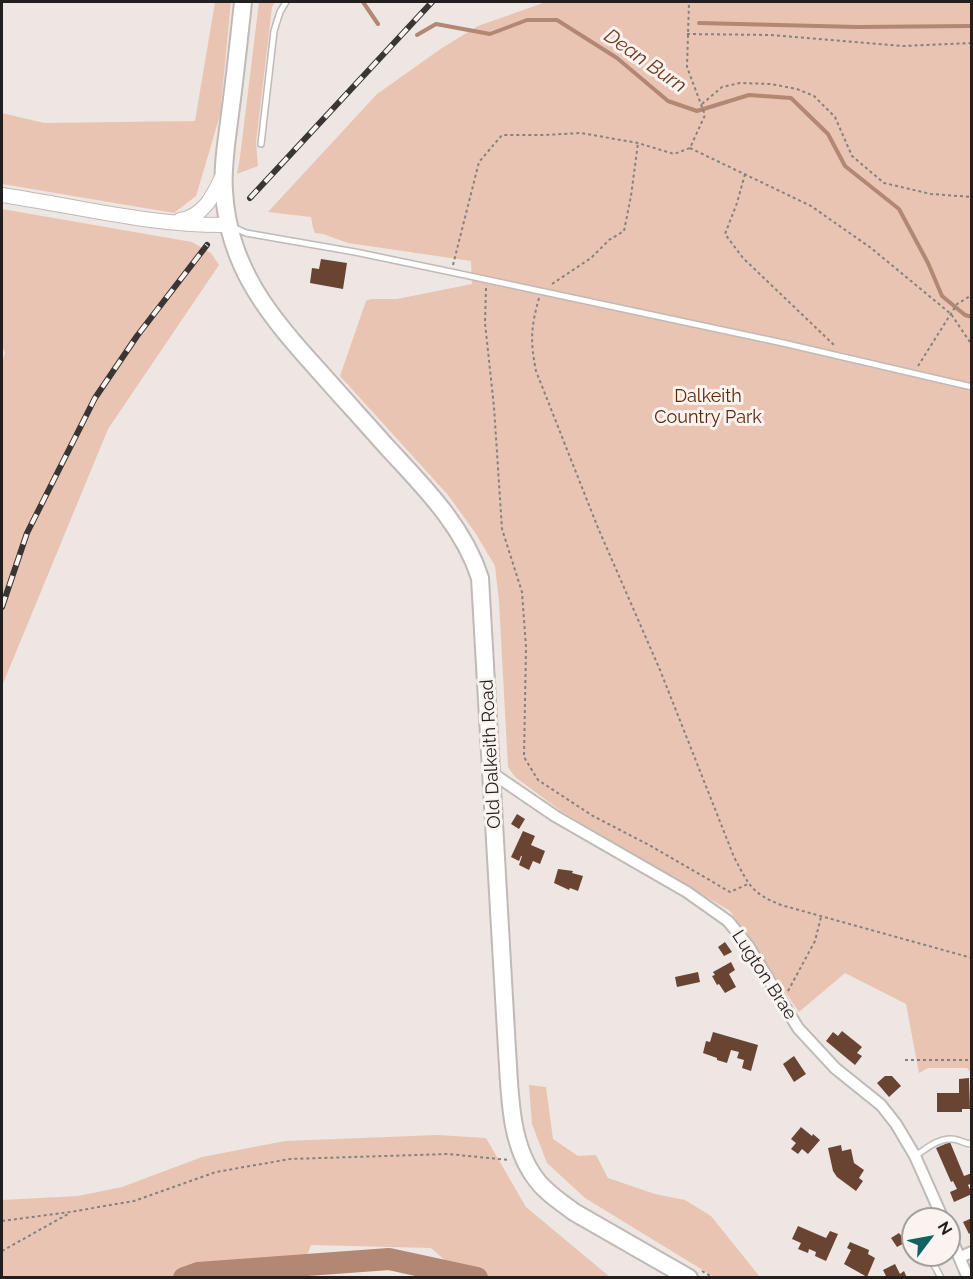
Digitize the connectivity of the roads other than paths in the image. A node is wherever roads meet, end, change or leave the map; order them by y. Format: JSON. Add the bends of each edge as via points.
{"nodes":[{"id":1,"x":243,"y":2,"type":"edge"},
{"id":2,"x":286,"y":2,"type":"edge"},
{"id":3,"x":261,"y":144,"type":"dead end"},
{"id":4,"x":224,"y":172,"type":"junction"},
{"id":5,"x":2,"y":195,"type":"edge"},
{"id":6,"x":169,"y":222,"type":"junction"},
{"id":7,"x":228,"y":225,"type":"junction"},
{"id":8,"x":972,"y":387,"type":"edge"},
{"id":9,"x":492,"y":773,"type":"junction"},
{"id":10,"x":972,"y":1144,"type":"edge"},
{"id":11,"x":915,"y":1156,"type":"junction"},
{"id":12,"x":938,"y":1207,"type":"edge"},
{"id":13,"x":961,"y":1260,"type":"edge"},
{"id":14,"x":693,"y":1273,"type":"edge"},
{"id":15,"x":968,"y":1278,"type":"edge"}],
"edges":[{"from":1,"to":4,"type":"main road","name":"Old Dalkeith Road"},
{"from":2,"to":3,"type":"lane","via":[[274,31]]},
{"from":4,"to":6,"type":"street","via":[[202,210]]},
{"from":4,"to":7,"type":"main road","name":"Old Dalkeith Road"},
{"from":5,"to":6,"type":"street"},
{"from":6,"to":7,"type":"street"},
{"from":7,"to":8,"type":"lane","via":[[246,233],[486,279]]},
{"from":7,"to":9,"type":"main road","name":"Old Dalkeith Road","via":[[248,280],[270,314],[436,502],[472,556],[482,590]]},
{"from":9,"to":11,"type":"street","name":"Lugton Brae","via":[[728,921],[749,947],[798,1028],[835,1068],[881,1105]]},
{"from":9,"to":14,"type":"main road","name":"Old Dalkeith Road","via":[[511,1103],[525,1161],[535,1179],[574,1212]]},
{"from":10,"to":11,"type":"lane","via":[[953,1139],[938,1141]]},
{"from":11,"to":12,"type":"street","name":"Lugton Brae"},
{"from":13,"to":15,"type":"street"}]}
